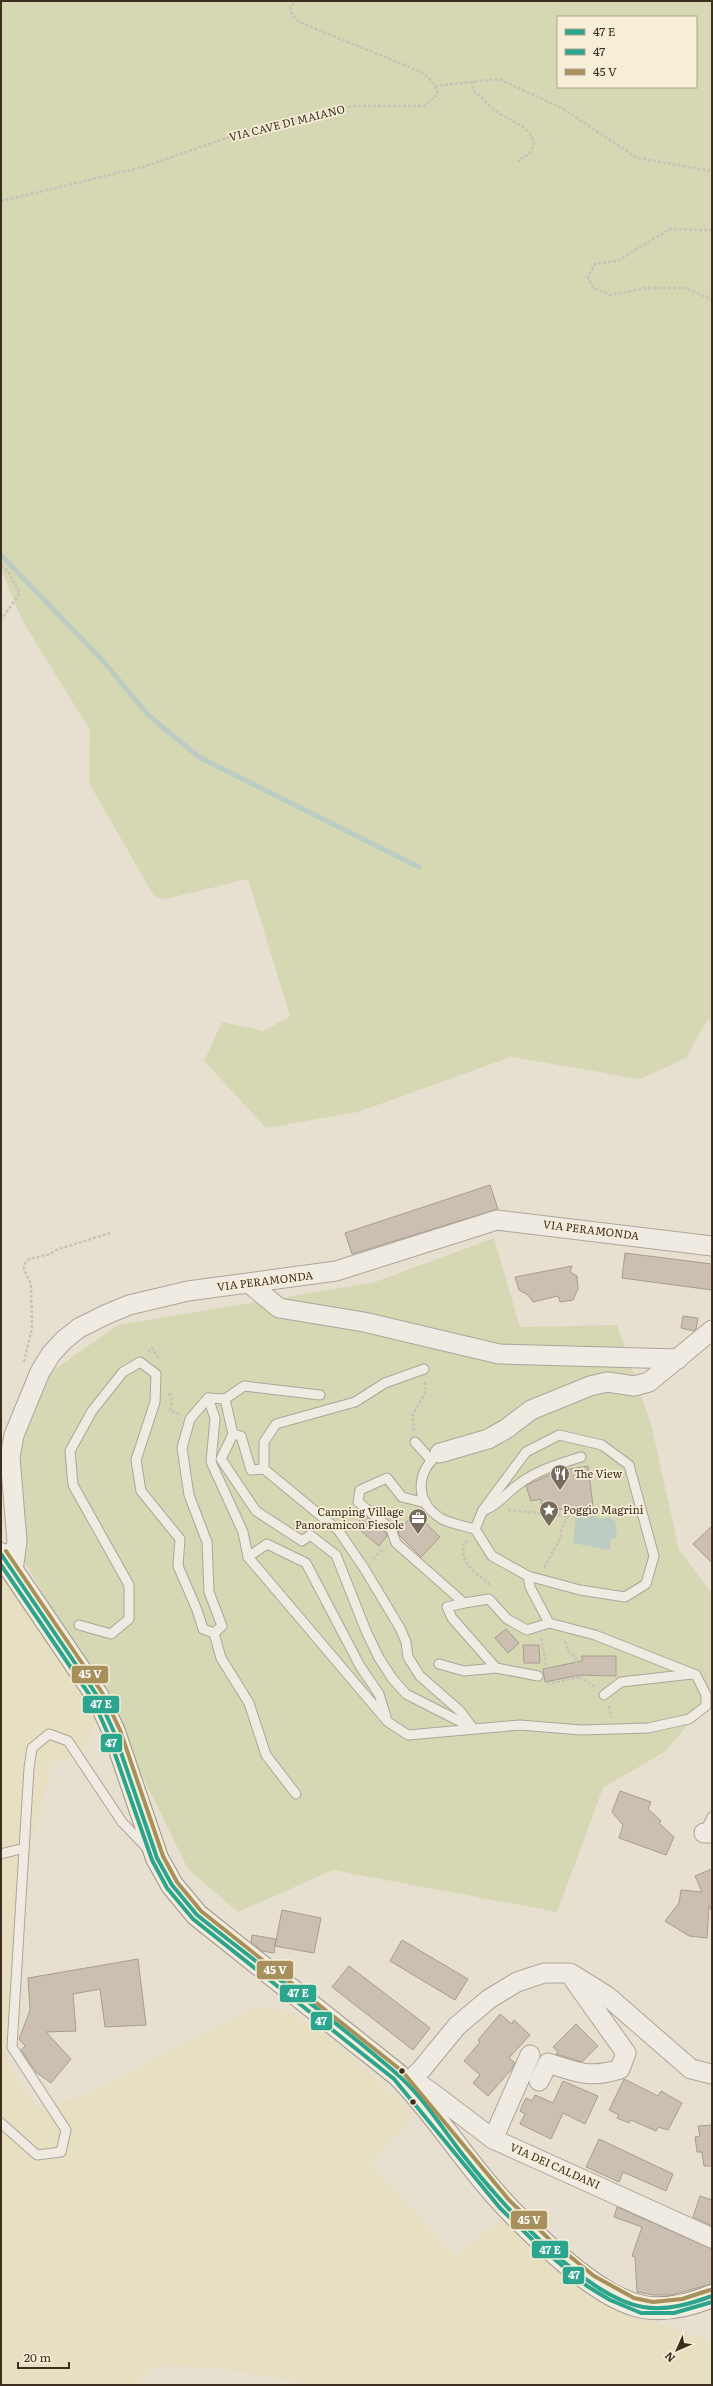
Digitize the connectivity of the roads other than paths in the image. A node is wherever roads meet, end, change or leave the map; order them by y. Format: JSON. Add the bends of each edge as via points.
{"nodes":[{"id":1,"x":712,"y":1246,"type":"edge"},
{"id":2,"x":250,"y":1284,"type":"junction"},
{"id":3,"x":712,"y":1330,"type":"edge"},
{"id":4,"x":678,"y":1359,"type":"junction"},
{"id":5,"x":424,"y":1369,"type":"road end"},
{"id":6,"x":320,"y":1395,"type":"dead end"},
{"id":7,"x":208,"y":1398,"type":"junction"},
{"id":8,"x":225,"y":1399,"type":"junction"},
{"id":9,"x":233,"y":1434,"type":"junction"},
{"id":10,"x":415,"y":1442,"type":"road end"},
{"id":11,"x":435,"y":1457,"type":"junction"},
{"id":12,"x":581,"y":1457,"type":"dead end"},
{"id":13,"x":264,"y":1469,"type":"junction"},
{"id":14,"x":426,"y":1503,"type":"junction"},
{"id":15,"x":483,"y":1510,"type":"junction"},
{"id":16,"x":475,"y":1529,"type":"junction"},
{"id":17,"x":1,"y":1554,"type":"edge"},
{"id":18,"x":248,"y":1557,"type":"junction"},
{"id":19,"x":13,"y":1572,"type":"junction"},
{"id":20,"x":528,"y":1576,"type":"junction"},
{"id":21,"x":464,"y":1603,"type":"junction"},
{"id":22,"x":549,"y":1623,"type":"junction"},
{"id":23,"x":79,"y":1625,"type":"dead end"},
{"id":24,"x":214,"y":1633,"type":"junction"},
{"id":25,"x":439,"y":1664,"type":"dead end"},
{"id":26,"x":496,"y":1668,"type":"junction"},
{"id":27,"x":694,"y":1674,"type":"junction"},
{"id":28,"x":538,"y":1676,"type":"dead end"},
{"id":29,"x":604,"y":1695,"type":"dead end"},
{"id":30,"x":388,"y":1722,"type":"junction"},
{"id":31,"x":472,"y":1727,"type":"junction"},
{"id":32,"x":296,"y":1794,"type":"dead end"},
{"id":33,"x":24,"y":1848,"type":"junction"},
{"id":34,"x":1,"y":1854,"type":"edge"},
{"id":35,"x":157,"y":1858,"type":"junction"},
{"id":36,"x":570,"y":1974,"type":"junction"},
{"id":37,"x":530,"y":2055,"type":"dead end"},
{"id":38,"x":712,"y":2074,"type":"edge"},
{"id":39,"x":539,"y":2081,"type":"dead end"},
{"id":40,"x":406,"y":2083,"type":"junction"},
{"id":41,"x":1,"y":2123,"type":"edge"},
{"id":42,"x":493,"y":2139,"type":"junction"},
{"id":43,"x":707,"y":2233,"type":"edge"},
{"id":44,"x":712,"y":2296,"type":"edge"}],
"edges":[{"from":1,"to":2,"type":"street","name":"VIA PERAMONDA","via":[[498,1220],[336,1271]]},
{"from":2,"to":4,"type":"street","via":[[278,1308],[364,1322],[499,1354]]},
{"from":2,"to":19,"type":"street","name":"VIA PERAMONDA","via":[[153,1298],[105,1315],[79,1328],[51,1354],[35,1383],[14,1434],[10,1457],[17,1541]]},
{"from":3,"to":4,"type":"street"},
{"from":4,"to":11,"type":"street","via":[[659,1376],[643,1385],[607,1382],[590,1386],[531,1410],[488,1439]]},
{"from":5,"to":13,"type":"lane","via":[[385,1384],[354,1402],[276,1424],[264,1442]]},
{"from":6,"to":8,"type":"lane","via":[[244,1386]]},
{"from":7,"to":8,"type":"lane"},
{"from":7,"to":18,"type":"lane","via":[[215,1418],[211,1462],[243,1532]]},
{"from":7,"to":24,"type":"lane","via":[[190,1419],[182,1448],[189,1495],[207,1542],[209,1592],[222,1626]]},
{"from":8,"to":9,"type":"lane"},
{"from":9,"to":13,"type":"lane","via":[[241,1436],[251,1470]]},
{"from":9,"to":31,"type":"lane","via":[[221,1459],[256,1511],[302,1541],[310,1535],[336,1554],[366,1631],[392,1678],[406,1694]]},
{"from":10,"to":11,"type":"lane"},
{"from":11,"to":14,"type":"lane","via":[[426,1467],[420,1486]]},
{"from":12,"to":15,"type":"lane","via":[[539,1471],[518,1484],[500,1503]]},
{"from":13,"to":31,"type":"lane","via":[[338,1530],[400,1628],[406,1642],[408,1657],[420,1676],[460,1711]]},
{"from":14,"to":16,"type":"lane","via":[[444,1520]]},
{"from":14,"to":21,"type":"lane","via":[[402,1497],[387,1478],[360,1490],[358,1502],[391,1529],[396,1543]]},
{"from":15,"to":16,"type":"lane"},
{"from":15,"to":20,"type":"lane","via":[[526,1452],[559,1435],[602,1445],[629,1464],[654,1556],[646,1584],[625,1597],[580,1590]]},
{"from":16,"to":20,"type":"lane","via":[[492,1556]]},
{"from":17,"to":19,"type":"main road"},
{"from":18,"to":30,"type":"lane"},
{"from":18,"to":30,"type":"lane","via":[[267,1544],[306,1563],[360,1666],[379,1694]]},
{"from":19,"to":35,"type":"main road","via":[[98,1697],[107,1715]]},
{"from":20,"to":22,"type":"lane","via":[[530,1588]]},
{"from":21,"to":22,"type":"lane","via":[[489,1599],[507,1619],[527,1630]]},
{"from":21,"to":26,"type":"lane","via":[[447,1607],[452,1618]]},
{"from":22,"to":27,"type":"lane","via":[[595,1634]]},
{"from":23,"to":24,"type":"lane","via":[[111,1634],[129,1619],[130,1585],[73,1485],[70,1451],[92,1411],[123,1372],[140,1362],[156,1374],[155,1402],[136,1460],[141,1491],[180,1539],[178,1566],[203,1629]]},
{"from":24,"to":32,"type":"lane","via":[[221,1658],[249,1703],[266,1755]]},
{"from":25,"to":26,"type":"lane","via":[[464,1671]]},
{"from":26,"to":28,"type":"lane"},
{"from":27,"to":29,"type":"lane","via":[[621,1682]]},
{"from":27,"to":31,"type":"lane","via":[[706,1695],[706,1706],[689,1719],[641,1728],[581,1730],[520,1724]]},
{"from":30,"to":31,"type":"lane","via":[[408,1735]]},
{"from":33,"to":34,"type":"lane"},
{"from":33,"to":35,"type":"lane","via":[[32,1748],[49,1734],[68,1742],[122,1822]]},
{"from":33,"to":41,"type":"lane","via":[[12,2046],[66,2130],[62,2152],[36,2155]]},
{"from":35,"to":40,"type":"main road","via":[[172,1885],[197,1915],[386,2064]]},
{"from":36,"to":38,"type":"street","via":[[607,1996],[691,2069]]},
{"from":36,"to":39,"type":"street","via":[[626,2053],[620,2069],[606,2073],[585,2075],[548,2063]]},
{"from":36,"to":40,"type":"street","via":[[544,1973],[517,1982],[489,1999],[457,2026]]},
{"from":37,"to":42,"type":"street"},
{"from":40,"to":42,"type":"street","name":"VIA DEI CALDANI","via":[[422,2086]]},
{"from":40,"to":44,"type":"main road","via":[[474,2169],[532,2231],[578,2272],[620,2299],[645,2307],[677,2306],[695,2303]]},
{"from":42,"to":43,"type":"street","name":"VIA DEI CALDANI"}]}
